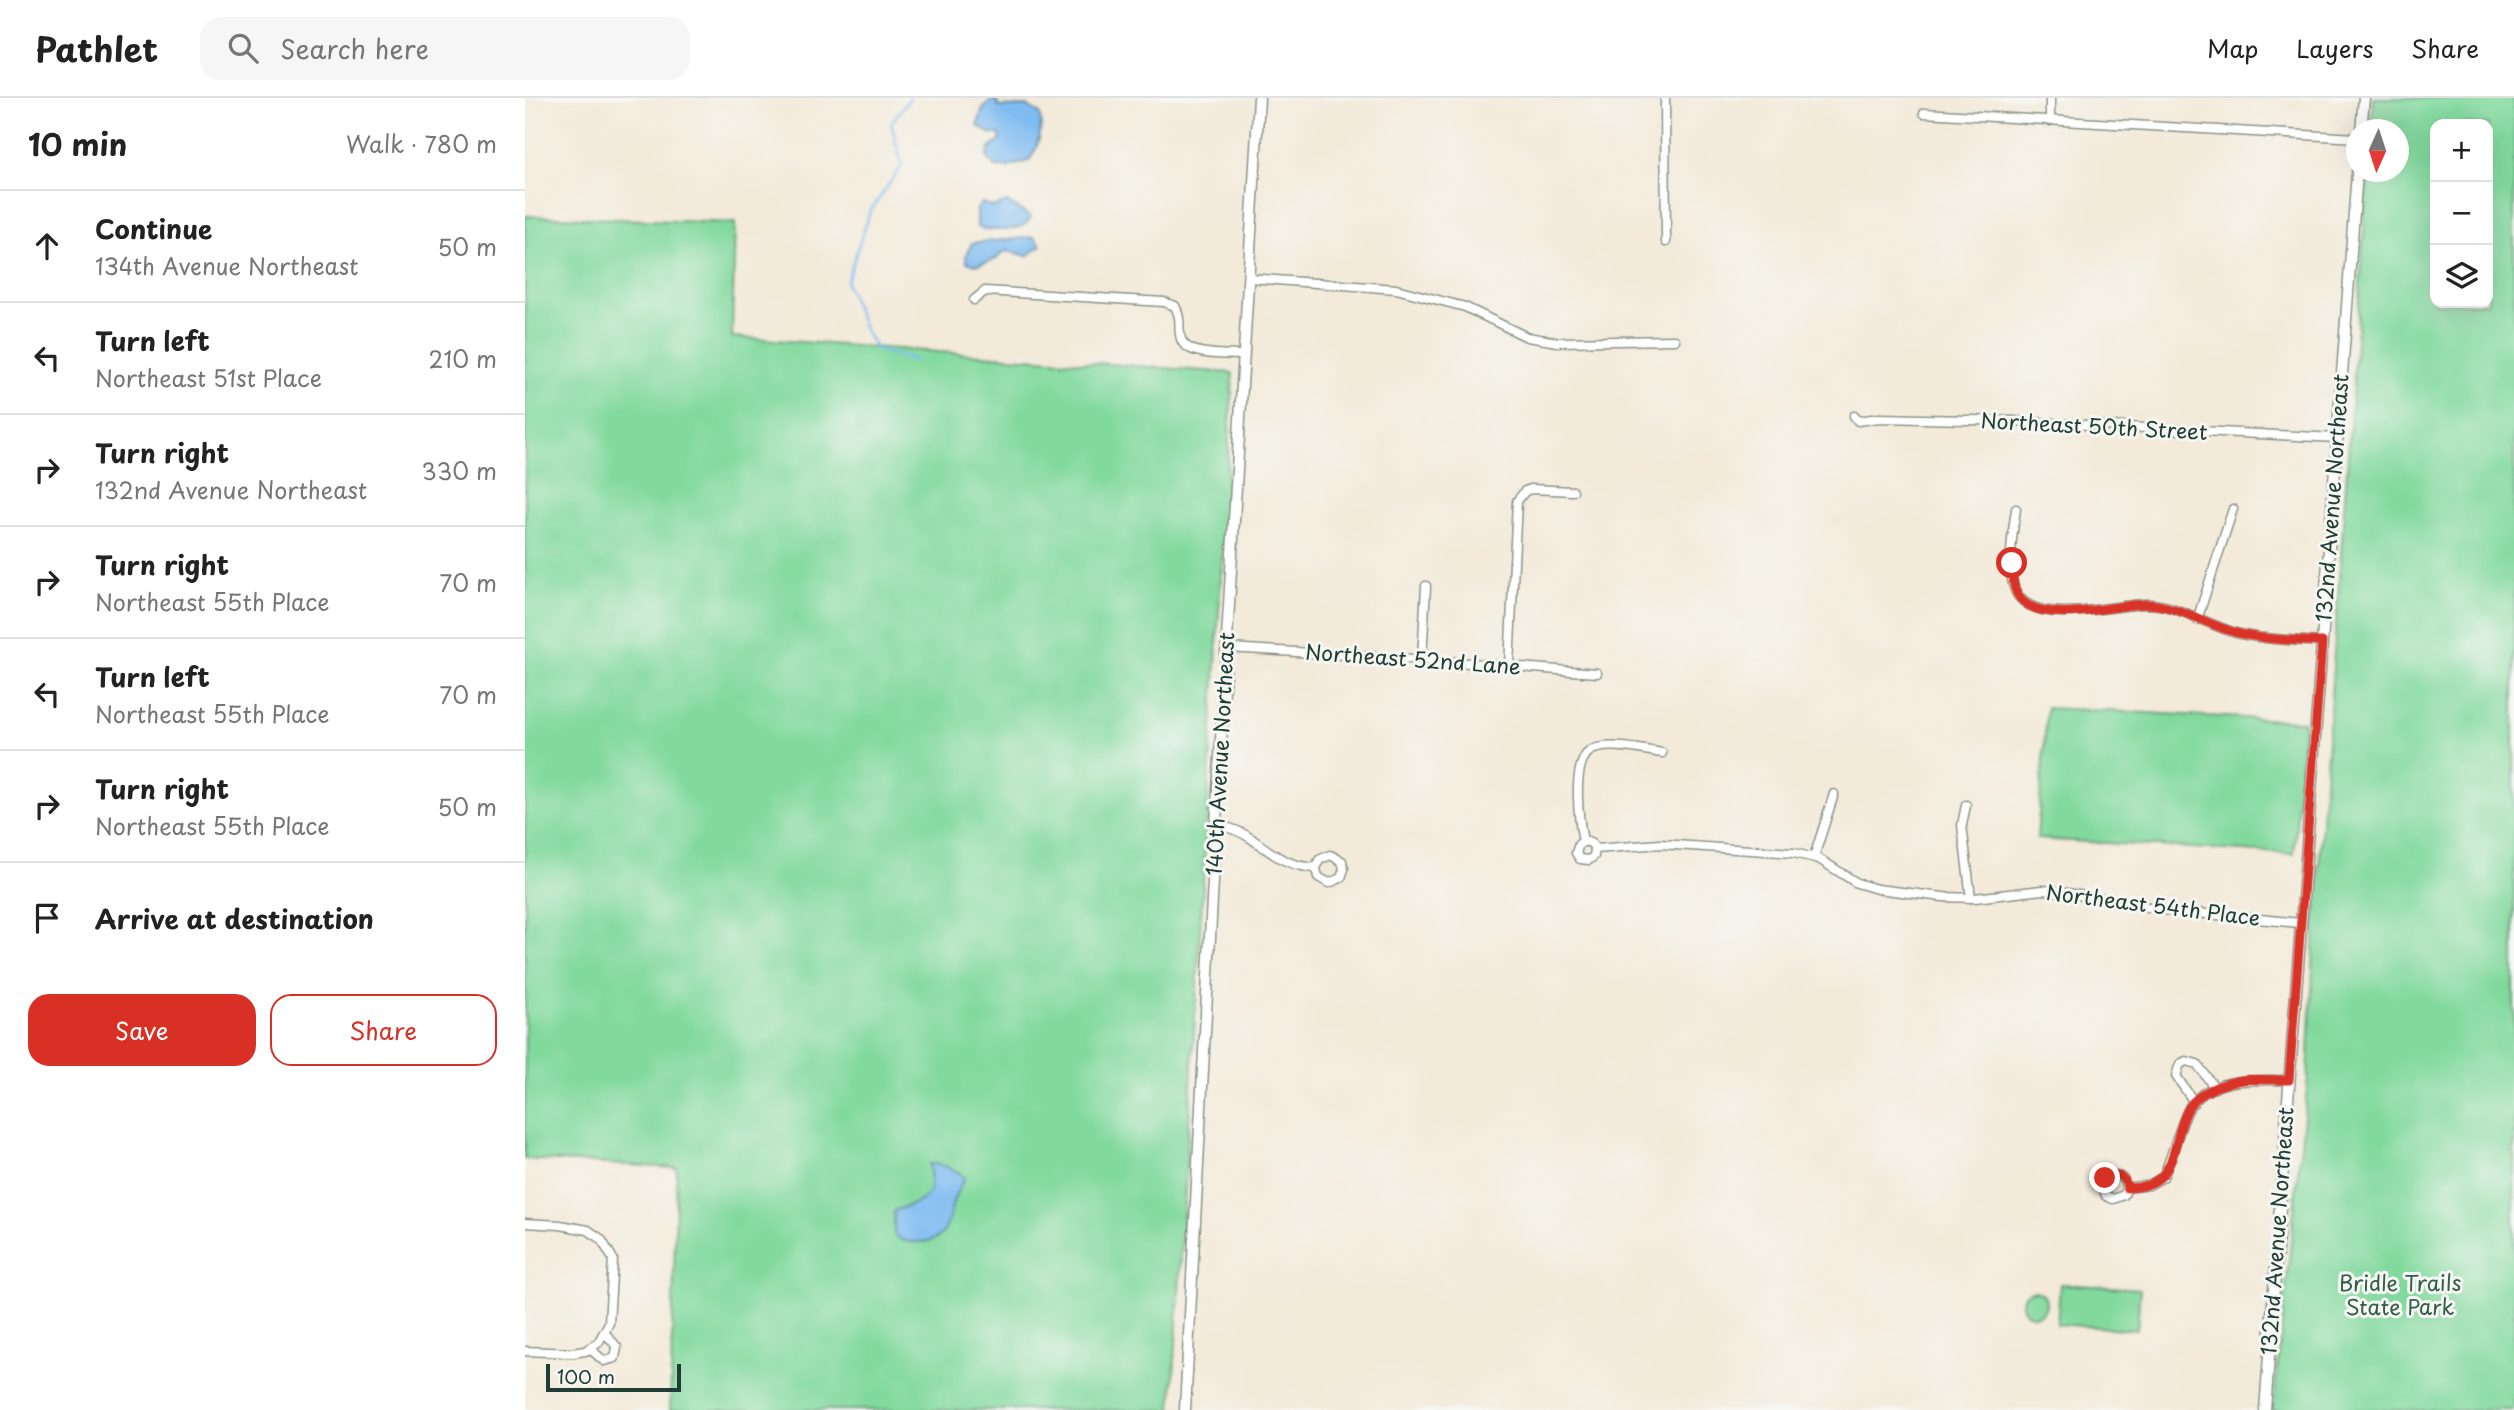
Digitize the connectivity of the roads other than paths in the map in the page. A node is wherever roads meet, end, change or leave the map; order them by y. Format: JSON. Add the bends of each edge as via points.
{"nodes":[{"id":1,"x":1259,"y":98,"type":"edge"},
{"id":2,"x":1665,"y":98,"type":"edge"},
{"id":3,"x":2050,"y":98,"type":"edge"},
{"id":4,"x":2364,"y":98,"type":"edge"},
{"id":5,"x":1924,"y":113,"type":"dead end"},
{"id":6,"x":2362,"y":119,"type":"edge"},
{"id":7,"x":2050,"y":121,"type":"junction"},
{"id":8,"x":2346,"y":137,"type":"edge"},
{"id":9,"x":2356,"y":182,"type":"edge"},
{"id":10,"x":1666,"y":242,"type":"dead end"},
{"id":11,"x":1249,"y":278,"type":"junction"},
{"id":12,"x":974,"y":300,"type":"dead end"},
{"id":13,"x":1675,"y":340,"type":"dead end"},
{"id":14,"x":1244,"y":355,"type":"junction"},
{"id":15,"x":1854,"y":416,"type":"dead end"},
{"id":16,"x":2336,"y":438,"type":"junction"},
{"id":17,"x":1573,"y":491,"type":"dead end"},
{"id":18,"x":2016,"y":509,"type":"dead end"},
{"id":19,"x":2233,"y":509,"type":"dead end"},
{"id":20,"x":1426,"y":586,"type":"dead end"},
{"id":21,"x":2197,"y":620,"type":"junction"},
{"id":22,"x":2322,"y":642,"type":"junction"},
{"id":23,"x":1228,"y":648,"type":"junction"},
{"id":24,"x":1422,"y":660,"type":"junction"},
{"id":25,"x":1509,"y":666,"type":"junction"},
{"id":26,"x":1597,"y":673,"type":"dead end"},
{"id":27,"x":1662,"y":753,"type":"dead end"},
{"id":28,"x":1834,"y":794,"type":"dead end"},
{"id":29,"x":1966,"y":805,"type":"dead end"},
{"id":30,"x":1216,"y":824,"type":"junction"},
{"id":31,"x":1583,"y":842,"type":"junction"},
{"id":32,"x":1595,"y":849,"type":"junction"},
{"id":33,"x":1815,"y":857,"type":"junction"},
{"id":34,"x":1316,"y":868,"type":"dead end"},
{"id":35,"x":1971,"y":898,"type":"junction"},
{"id":36,"x":2300,"y":923,"type":"junction"},
{"id":37,"x":2289,"y":1080,"type":"junction"},
{"id":38,"x":2215,"y":1088,"type":"junction"},
{"id":39,"x":2194,"y":1102,"type":"junction"},
{"id":40,"x":2127,"y":1188,"type":"dead end"},
{"id":41,"x":525,"y":1223,"type":"edge"},
{"id":42,"x":605,"y":1333,"type":"junction"},
{"id":43,"x":589,"y":1348,"type":"junction"},
{"id":44,"x":525,"y":1351,"type":"edge"},
{"id":45,"x":1185,"y":1410,"type":"edge"},
{"id":46,"x":2265,"y":1410,"type":"edge"}],
"edges":[{"from":1,"to":11,"type":"street","name":"140th Avenue Northeast"},
{"from":2,"to":10,"type":"street"},
{"from":3,"to":7,"type":"street"},
{"from":4,"to":6,"type":"street"},
{"from":5,"to":7,"type":"street"},
{"from":7,"to":8,"type":"street"},
{"from":9,"to":16,"type":"street","name":"132nd Avenue Northeast"},
{"from":11,"to":13,"type":"street","via":[[1396,289],[1465,307],[1527,337],[1558,342]]},
{"from":11,"to":14,"type":"street","name":"140th Avenue Northeast"},
{"from":12,"to":14,"type":"street","via":[[985,291],[1164,302],[1175,306],[1182,318],[1182,342],[1191,351]]},
{"from":14,"to":23,"type":"street","name":"140th Avenue Northeast"},
{"from":15,"to":16,"type":"street","name":"Northeast 50th Street","via":[[1858,421],[2013,421]]},
{"from":16,"to":22,"type":"street","name":"132nd Avenue Northeast"},
{"from":17,"to":25,"type":"street","via":[[1531,489],[1517,501]]},
{"from":18,"to":21,"type":"street","via":[[2013,586],[2029,606],[2060,612],[2148,604]]},
{"from":19,"to":21,"type":"street"},
{"from":20,"to":24,"type":"street"},
{"from":21,"to":22,"type":"street","via":[[2275,640]]},
{"from":22,"to":36,"type":"street","name":"132nd Avenue Northeast"},
{"from":23,"to":24,"type":"street","name":"Northeast 52nd Lane"},
{"from":23,"to":30,"type":"street","name":"140th Avenue Northeast"},
{"from":24,"to":25,"type":"street","name":"Northeast 52nd Lane"},
{"from":25,"to":26,"type":"street","name":"Northeast 52nd Lane"},
{"from":27,"to":31,"type":"street","via":[[1620,747],[1590,751],[1581,763],[1578,812]]},
{"from":28,"to":33,"type":"street"},
{"from":29,"to":35,"type":"street","via":[[1962,825]]},
{"from":30,"to":34,"type":"street","via":[[1251,838],[1286,862]]},
{"from":30,"to":45,"type":"street","name":"140th Avenue Northeast"},
{"from":31,"to":32,"type":"street"},
{"from":31,"to":32,"type":"street","name":"Northeast 54th Place","via":[[1576,850],[1583,860],[1592,859]]},
{"from":32,"to":33,"type":"street","name":"Northeast 54th Place","via":[[1660,844]]},
{"from":33,"to":35,"type":"street","name":"Northeast 54th Place","via":[[1857,883],[1877,889]]},
{"from":35,"to":36,"type":"street","name":"Northeast 54th Place","via":[[2042,890],[2166,911]]},
{"from":36,"to":37,"type":"street","name":"132nd Avenue Northeast"},
{"from":37,"to":38,"type":"street","via":[[2241,1080]]},
{"from":37,"to":46,"type":"street","name":"132nd Avenue Northeast"},
{"from":38,"to":39,"type":"street"},
{"from":38,"to":39,"type":"street","via":[[2197,1064],[2180,1064],[2176,1076]]},
{"from":39,"to":40,"type":"street","via":[[2163,1177],[2149,1185]]},
{"from":41,"to":42,"type":"street","via":[[576,1227],[601,1239],[613,1259],[611,1314]]},
{"from":42,"to":43,"type":"street"},
{"from":42,"to":43,"type":"street","via":[[617,1347],[615,1358],[604,1361]]},
{"from":43,"to":44,"type":"street","via":[[572,1353]]}]}
